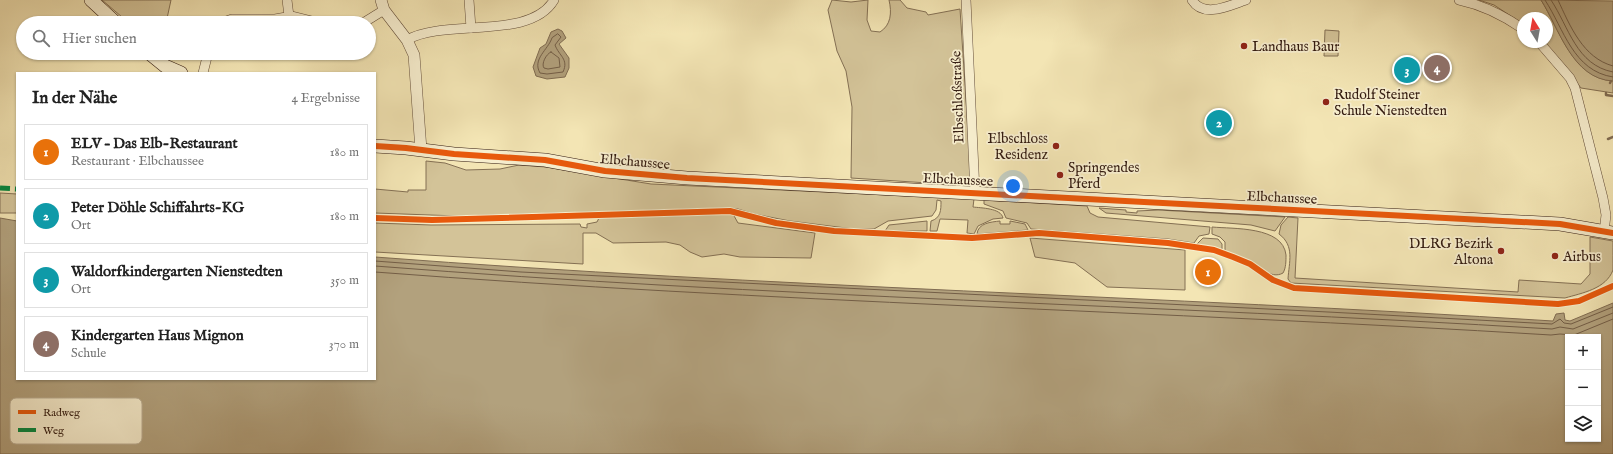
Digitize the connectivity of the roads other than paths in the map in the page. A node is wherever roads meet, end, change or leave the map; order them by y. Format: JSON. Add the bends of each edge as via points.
{"nodes":[{"id":1,"x":91,"y":0,"type":"edge"},
{"id":2,"x":287,"y":0,"type":"edge"},
{"id":3,"x":469,"y":0,"type":"edge"},
{"id":4,"x":554,"y":0,"type":"edge"},
{"id":5,"x":966,"y":0,"type":"edge"},
{"id":6,"x":1192,"y":0,"type":"edge"},
{"id":7,"x":1246,"y":0,"type":"edge"},
{"id":8,"x":1459,"y":0,"type":"edge"},
{"id":9,"x":383,"y":5,"type":"edge"},
{"id":10,"x":108,"y":16,"type":"edge"},
{"id":11,"x":289,"y":16,"type":"edge"},
{"id":12,"x":371,"y":16,"type":"edge"},
{"id":13,"x":1517,"y":25,"type":"edge"},
{"id":14,"x":471,"y":28,"type":"junction"},
{"id":15,"x":407,"y":40,"type":"junction"},
{"id":16,"x":1544,"y":48,"type":"edge"},
{"id":17,"x":158,"y":60,"type":"edge"},
{"id":18,"x":207,"y":60,"type":"edge"},
{"id":19,"x":179,"y":72,"type":"edge"},
{"id":20,"x":204,"y":72,"type":"edge"},
{"id":21,"x":376,"y":146,"type":"edge"},
{"id":22,"x":421,"y":150,"type":"junction"},
{"id":23,"x":975,"y":192,"type":"junction"},
{"id":24,"x":1608,"y":232,"type":"edge"}],
"edges":[{"from":1,"to":10,"type":"main road"},
{"from":2,"to":11,"type":"street"},
{"from":3,"to":14,"type":"street"},
{"from":4,"to":14,"type":"street","via":[[545,10],[528,21]]},
{"from":5,"to":23,"type":"street","name":"Elbschloßstraße"},
{"from":6,"to":7,"type":"street","via":[[1198,8],[1207,10]]},
{"from":8,"to":13,"type":"street","via":[[1498,13]]},
{"from":9,"to":12,"type":"street"},
{"from":9,"to":15,"type":"street"},
{"from":14,"to":15,"type":"street","via":[[424,34]]},
{"from":15,"to":22,"type":"street","via":[[415,63]]},
{"from":16,"to":24,"type":"street","via":[[1570,78],[1575,88],[1598,176]]},
{"from":17,"to":19,"type":"main road"},
{"from":18,"to":20,"type":"street"},
{"from":21,"to":22,"type":"main road","name":"Elbchaussee"},
{"from":22,"to":23,"type":"main road","name":"Elbchaussee","via":[[545,160],[642,175]]},
{"from":23,"to":24,"type":"main road","name":"Elbchaussee","via":[[1560,224]]}]}
